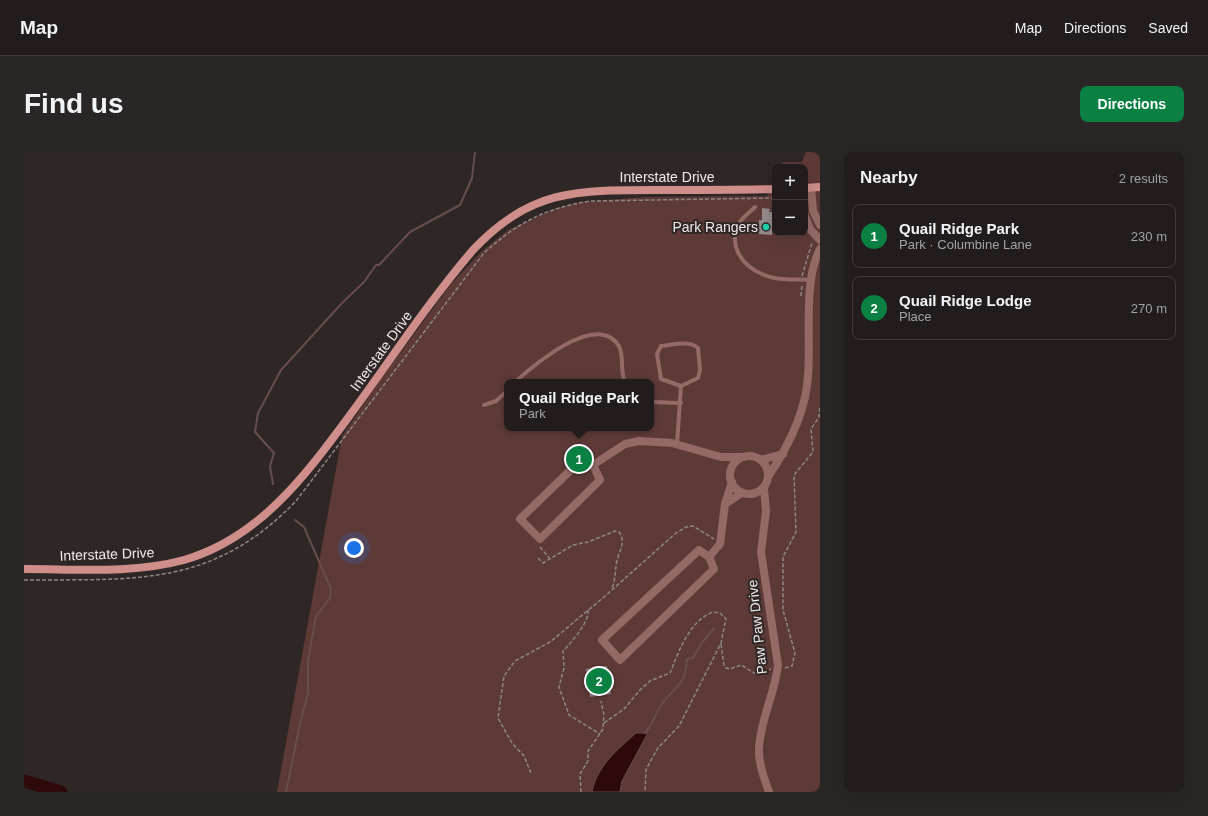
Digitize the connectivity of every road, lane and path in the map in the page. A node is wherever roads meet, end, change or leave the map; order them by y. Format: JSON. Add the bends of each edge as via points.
{"nodes":[{"id":1,"x":820,"y":187,"type":"edge"},
{"id":2,"x":808,"y":188,"type":"edge"},
{"id":3,"x":772,"y":189,"type":"edge"},
{"id":4,"x":772,"y":198,"type":"edge"},
{"id":5,"x":755,"y":207,"type":"dead end"},
{"id":6,"x":808,"y":224,"type":"edge"},
{"id":7,"x":820,"y":225,"type":"edge"},
{"id":8,"x":820,"y":240,"type":"edge"},
{"id":9,"x":820,"y":249,"type":"edge"},
{"id":10,"x":811,"y":280,"type":"junction"},
{"id":11,"x":519,"y":379,"type":"edge"},
{"id":12,"x":625,"y":379,"type":"edge"},
{"id":13,"x":681,"y":386,"type":"junction"},
{"id":14,"x":504,"y":394,"type":"edge"},
{"id":15,"x":654,"y":402,"type":"edge"},
{"id":16,"x":681,"y":403,"type":"junction"},
{"id":17,"x":484,"y":405,"type":"dead end"},
{"id":18,"x":820,"y":407,"type":"edge"},
{"id":19,"x":820,"y":414,"type":"edge"},
{"id":20,"x":677,"y":445,"type":"junction"},
{"id":21,"x":783,"y":454,"type":"junction"},
{"id":22,"x":721,"y":457,"type":"junction"},
{"id":23,"x":744,"y":457,"type":"junction"},
{"id":24,"x":761,"y":460,"type":"junction"},
{"id":25,"x":593,"y":465,"type":"junction"},
{"id":26,"x":731,"y":471,"type":"junction"},
{"id":27,"x":768,"y":477,"type":"junction"},
{"id":28,"x":732,"y":482,"type":"junction"},
{"id":29,"x":764,"y":488,"type":"junction"},
{"id":30,"x":742,"y":493,"type":"junction"},
{"id":31,"x":753,"y":494,"type":"junction"},
{"id":32,"x":725,"y":504,"type":"junction"},
{"id":33,"x":764,"y":504,"type":"junction"},
{"id":34,"x":540,"y":539,"type":"junction"},
{"id":35,"x":720,"y":544,"type":"junction"},
{"id":36,"x":709,"y":557,"type":"junction"},
{"id":37,"x":538,"y":558,"type":"dead end"},
{"id":38,"x":550,"y":559,"type":"junction"},
{"id":39,"x":24,"y":569,"type":"edge"},
{"id":40,"x":24,"y":580,"type":"edge"},
{"id":41,"x":612,"y":590,"type":"junction"},
{"id":42,"x":588,"y":610,"type":"junction"},
{"id":43,"x":721,"y":643,"type":"junction"},
{"id":44,"x":777,"y":669,"type":"junction"},
{"id":45,"x":601,"y":701,"type":"dead end"},
{"id":46,"x":604,"y":723,"type":"junction"},
{"id":47,"x":600,"y":734,"type":"junction"},
{"id":48,"x":531,"y":773,"type":"dead end"},
{"id":49,"x":581,"y":792,"type":"edge"},
{"id":50,"x":645,"y":792,"type":"edge"},
{"id":51,"x":769,"y":792,"type":"edge"}],
"edges":[{"from":1,"to":2,"type":"main road"},
{"from":2,"to":7,"type":"street","via":[[813,211]]},
{"from":3,"to":39,"type":"main road","name":"Interstate Drive","via":[[588,191],[563,195],[528,208],[498,226],[473,250],[306,473],[271,510],[244,531],[228,542],[199,555],[151,567]]},
{"from":4,"to":40,"type":"path","via":[[590,201],[567,205],[525,222],[505,234],[484,254],[296,501],[253,539],[227,554],[202,564],[150,577]]},
{"from":5,"to":10,"type":"lane","via":[[740,222],[735,234],[734,245],[745,265],[763,275]]},
{"from":6,"to":8,"type":"street"},
{"from":9,"to":10,"type":"street"},
{"from":10,"to":21,"type":"street","via":[[808,377],[805,396]]},
{"from":11,"to":12,"type":"lane","via":[[572,340],[586,335],[602,335],[615,340],[620,348]]},
{"from":13,"to":13,"type":"lane","via":[[698,378],[698,348],[687,344],[661,346],[657,354],[661,379]]},
{"from":13,"to":16,"type":"lane"},
{"from":14,"to":17,"type":"lane","via":[[496,401]]},
{"from":15,"to":16,"type":"lane"},
{"from":16,"to":20,"type":"lane"},
{"from":18,"to":19,"type":"path"},
{"from":19,"to":44,"type":"path","via":[[811,429],[812,452],[794,475],[796,532],[783,557],[784,610],[795,653],[794,662],[792,666]]},
{"from":20,"to":22,"type":"street"},
{"from":20,"to":25,"type":"street","via":[[653,441],[625,444]]},
{"from":21,"to":24,"type":"street"},
{"from":21,"to":27,"type":"street"},
{"from":22,"to":23,"type":"street"},
{"from":22,"to":26,"type":"street"},
{"from":23,"to":24,"type":"street","via":[[750,456]]},
{"from":23,"to":26,"type":"street","via":[[738,460]]},
{"from":24,"to":27,"type":"street","via":[[768,470]]},
{"from":25,"to":34,"type":"street","via":[[600,480]]},
{"from":25,"to":34,"type":"street","via":[[578,464],[520,519]]},
{"from":26,"to":28,"type":"street"},
{"from":27,"to":29,"type":"street"},
{"from":28,"to":30,"type":"street"},
{"from":28,"to":32,"type":"street"},
{"from":29,"to":31,"type":"street"},
{"from":29,"to":33,"type":"street","name":"Paw Paw Drive"},
{"from":30,"to":31,"type":"street"},
{"from":30,"to":32,"type":"street"},
{"from":31,"to":33,"type":"street"},
{"from":32,"to":35,"type":"street"},
{"from":33,"to":44,"type":"street","name":"Paw Paw Drive","via":[[765,522],[761,552]]},
{"from":34,"to":38,"type":"path","via":[[540,548]]},
{"from":35,"to":36,"type":"street"},
{"from":35,"to":41,"type":"path","via":[[694,526],[686,527],[646,558]]},
{"from":36,"to":36,"type":"street","via":[[699,550],[602,640],[620,660],[714,569]]},
{"from":37,"to":38,"type":"path","via":[[543,563]]},
{"from":38,"to":41,"type":"path","via":[[573,545],[594,540],[614,531],[619,532],[623,542]]},
{"from":41,"to":42,"type":"path"},
{"from":42,"to":47,"type":"path","via":[[584,624],[563,651],[564,668],[559,687],[569,715]]},
{"from":42,"to":48,"type":"path","via":[[550,642],[515,661],[504,676],[498,718],[512,743],[524,756]]},
{"from":43,"to":44,"type":"path","via":[[726,668],[741,665],[756,674]]},
{"from":43,"to":46,"type":"path","via":[[726,619],[720,613],[714,612],[687,635],[670,673],[650,681],[624,709]]},
{"from":43,"to":50,"type":"path","via":[[679,726],[658,748],[650,762],[646,770]]},
{"from":44,"to":51,"type":"street","name":"Paw Paw Drive","via":[[759,747],[761,770]]},
{"from":45,"to":46,"type":"path"},
{"from":46,"to":47,"type":"path"},
{"from":47,"to":49,"type":"path","via":[[588,751],[588,761],[580,774]]}]}
